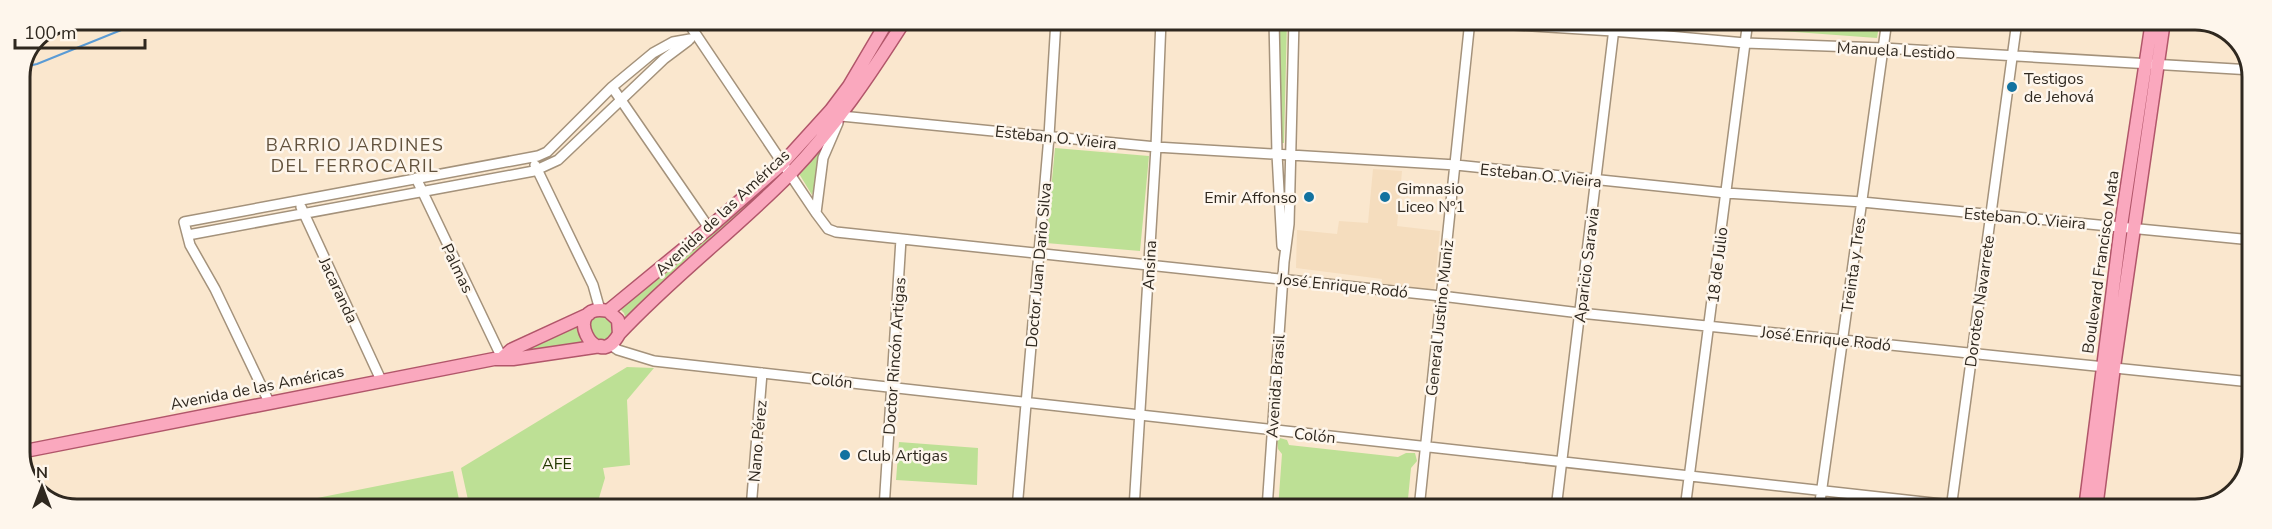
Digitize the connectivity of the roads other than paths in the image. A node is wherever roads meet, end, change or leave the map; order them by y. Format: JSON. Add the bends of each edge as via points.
{"nodes":[{"id":1,"x":690,"y":30,"type":"edge"},
{"id":2,"x":882,"y":30,"type":"edge"},
{"id":3,"x":898,"y":30,"type":"edge"},
{"id":4,"x":1055,"y":30,"type":"edge"},
{"id":5,"x":1161,"y":30,"type":"edge"},
{"id":6,"x":1274,"y":30,"type":"edge"},
{"id":7,"x":1294,"y":30,"type":"edge"},
{"id":8,"x":1469,"y":30,"type":"edge"},
{"id":9,"x":1599,"y":30,"type":"edge"},
{"id":10,"x":1747,"y":30,"type":"edge"},
{"id":11,"x":1886,"y":30,"type":"edge"},
{"id":12,"x":2015,"y":30,"type":"edge"},
{"id":13,"x":2152,"y":30,"type":"edge"},
{"id":14,"x":2162,"y":30,"type":"edge"},
{"id":15,"x":1613,"y":31,"type":"junction"},
{"id":16,"x":693,"y":37,"type":"junction"},
{"id":17,"x":1745,"y":43,"type":"junction"},
{"id":18,"x":1883,"y":48,"type":"junction"},
{"id":19,"x":2011,"y":56,"type":"junction"},
{"id":20,"x":2152,"y":65,"type":"junction"},
{"id":21,"x":2241,"y":69,"type":"edge"},
{"id":22,"x":612,"y":87,"type":"junction"},
{"id":23,"x":621,"y":100,"type":"junction"},
{"id":24,"x":836,"y":113,"type":"junction"},
{"id":25,"x":1050,"y":136,"type":"junction"},
{"id":26,"x":1156,"y":147,"type":"junction"},
{"id":27,"x":1277,"y":154,"type":"junction"},
{"id":28,"x":1290,"y":154,"type":"junction"},
{"id":29,"x":532,"y":157,"type":"junction"},
{"id":30,"x":1456,"y":165,"type":"junction"},
{"id":31,"x":786,"y":169,"type":"junction"},
{"id":32,"x":537,"y":170,"type":"junction"},
{"id":33,"x":416,"y":178,"type":"junction"},
{"id":34,"x":1595,"y":181,"type":"junction"},
{"id":35,"x":421,"y":192,"type":"junction"},
{"id":36,"x":1726,"y":193,"type":"junction"},
{"id":37,"x":299,"y":200,"type":"junction"},
{"id":38,"x":1862,"y":202,"type":"junction"},
{"id":39,"x":303,"y":213,"type":"junction"},
{"id":40,"x":816,"y":213,"type":"junction"},
{"id":41,"x":1991,"y":215,"type":"junction"},
{"id":42,"x":2121,"y":226,"type":"junction"},
{"id":43,"x":709,"y":228,"type":"junction"},
{"id":44,"x":2135,"y":228,"type":"junction"},
{"id":45,"x":188,"y":235,"type":"junction"},
{"id":46,"x":901,"y":239,"type":"junction"},
{"id":47,"x":2242,"y":239,"type":"edge"},
{"id":48,"x":1038,"y":253,"type":"junction"},
{"id":49,"x":1284,"y":262,"type":"junction"},
{"id":50,"x":1149,"y":265,"type":"junction"},
{"id":51,"x":1283,"y":279,"type":"junction"},
{"id":52,"x":1441,"y":296,"type":"junction"},
{"id":53,"x":599,"y":311,"type":"junction"},
{"id":54,"x":1580,"y":313,"type":"junction"},
{"id":55,"x":1709,"y":326,"type":"junction"},
{"id":56,"x":619,"y":334,"type":"junction"},
{"id":57,"x":1842,"y":339,"type":"junction"},
{"id":58,"x":605,"y":345,"type":"junction"},
{"id":59,"x":1971,"y":354,"type":"junction"},
{"id":60,"x":502,"y":358,"type":"junction"},
{"id":61,"x":2108,"y":367,"type":"junction"},
{"id":62,"x":762,"y":373,"type":"junction"},
{"id":63,"x":381,"y":380,"type":"junction"},
{"id":64,"x":2242,"y":381,"type":"edge"},
{"id":65,"x":892,"y":387,"type":"junction"},
{"id":66,"x":269,"y":402,"type":"junction"},
{"id":67,"x":1026,"y":402,"type":"junction"},
{"id":68,"x":1141,"y":416,"type":"junction"},
{"id":69,"x":1272,"y":430,"type":"junction"},
{"id":70,"x":1425,"y":447,"type":"junction"},
{"id":71,"x":30,"y":450,"type":"edge"},
{"id":72,"x":1561,"y":463,"type":"junction"},
{"id":73,"x":1690,"y":476,"type":"junction"},
{"id":74,"x":1822,"y":490,"type":"junction"},
{"id":75,"x":752,"y":499,"type":"edge"},
{"id":76,"x":885,"y":499,"type":"edge"},
{"id":77,"x":1018,"y":499,"type":"edge"},
{"id":78,"x":1135,"y":499,"type":"edge"},
{"id":79,"x":1268,"y":499,"type":"edge"},
{"id":80,"x":1420,"y":499,"type":"edge"},
{"id":81,"x":1557,"y":499,"type":"edge"},
{"id":82,"x":1687,"y":499,"type":"edge"},
{"id":83,"x":1821,"y":499,"type":"edge"},
{"id":84,"x":1890,"y":499,"type":"edge"},
{"id":85,"x":1952,"y":499,"type":"edge"},
{"id":86,"x":2087,"y":499,"type":"edge"},
{"id":87,"x":2097,"y":499,"type":"edge"}],
"edges":[{"from":1,"to":16,"type":"street","name":"José Enrique Rodó"},
{"from":2,"to":24,"type":"main road","name":"Avenida de las Américas"},
{"from":3,"to":24,"type":"main road","name":"Avenida de las Américas"},
{"from":4,"to":25,"type":"street","name":"Doctor Juan Dario Silva"},
{"from":5,"to":26,"type":"street","name":"Ansina"},
{"from":6,"to":27,"type":"street","name":"Avenida Brasil"},
{"from":7,"to":28,"type":"street","name":"Avenida Brasil"},
{"from":8,"to":30,"type":"street","name":"General Justino Muniz"},
{"from":9,"to":15,"type":"street","name":"Manuela Lestido"},
{"from":10,"to":17,"type":"street","name":"18 de Julio"},
{"from":11,"to":18,"type":"street","name":"Treinta y Tres"},
{"from":12,"to":19,"type":"street","name":"Doroteo Navarrete"},
{"from":13,"to":20,"type":"main road","name":"Boulevard Francisco Mata"},
{"from":14,"to":20,"type":"main road","name":"Boulevard Francisco Mata"},
{"from":15,"to":17,"type":"street","name":"Manuela Lestido"},
{"from":15,"to":34,"type":"street","name":"Aparicio Saravia"},
{"from":16,"to":22,"type":"street","via":[[664,46]]},
{"from":16,"to":23,"type":"street","via":[[663,59]]},
{"from":16,"to":31,"type":"street","name":"José Enrique Rodó"},
{"from":17,"to":18,"type":"street","name":"Manuela Lestido"},
{"from":17,"to":36,"type":"street","name":"18 de Julio"},
{"from":18,"to":19,"type":"street","name":"Manuela Lestido"},
{"from":18,"to":38,"type":"street","name":"Treinta y Tres"},
{"from":19,"to":20,"type":"street","name":"Manuela Lestido"},
{"from":19,"to":41,"type":"street","name":"Doroteo Navarrete"},
{"from":20,"to":21,"type":"street","name":"Manuela Lestido"},
{"from":20,"to":42,"type":"main road","name":"Boulevard Francisco Mata"},
{"from":20,"to":44,"type":"main road","name":"Boulevard Francisco Mata"},
{"from":22,"to":23,"type":"street"},
{"from":22,"to":29,"type":"street","via":[[547,152]]},
{"from":23,"to":32,"type":"street","via":[[558,160]]},
{"from":23,"to":43,"type":"street"},
{"from":24,"to":25,"type":"street","name":"Esteban O. Vieira"},
{"from":24,"to":31,"type":"main road","name":"Avenida de las Américas"},
{"from":24,"to":40,"type":"street","via":[[823,158]]},
{"from":25,"to":26,"type":"street","name":"Esteban O. Vieira"},
{"from":25,"to":48,"type":"street","name":"Doctor Juan Dario Silva"},
{"from":26,"to":27,"type":"street","name":"Esteban O. Vieira"},
{"from":26,"to":50,"type":"street","name":"Ansina"},
{"from":27,"to":28,"type":"street","name":"Esteban O. Vieira"},
{"from":27,"to":49,"type":"street","name":"Avenida Brasil"},
{"from":28,"to":30,"type":"street","name":"Esteban O. Vieira"},
{"from":28,"to":49,"type":"street","name":"Avenida Brasil"},
{"from":29,"to":32,"type":"street"},
{"from":29,"to":33,"type":"street"},
{"from":30,"to":34,"type":"street","name":"Esteban O. Vieira"},
{"from":30,"to":52,"type":"street","name":"General Justino Muniz"},
{"from":31,"to":40,"type":"street","name":"José Enrique Rodó"},
{"from":31,"to":43,"type":"main road","name":"Avenida de las Américas"},
{"from":31,"to":56,"type":"main road","name":"Avenida de las Américas"},
{"from":32,"to":35,"type":"street"},
{"from":32,"to":53,"type":"street","via":[[593,285]]},
{"from":33,"to":35,"type":"street","name":"Palmas"},
{"from":33,"to":37,"type":"street"},
{"from":34,"to":36,"type":"street","name":"Esteban O. Vieira"},
{"from":34,"to":54,"type":"street","name":"Aparicio Saravia"},
{"from":35,"to":39,"type":"street"},
{"from":35,"to":60,"type":"street","name":"Palmas"},
{"from":36,"to":38,"type":"street","name":"Esteban O. Vieira"},
{"from":36,"to":55,"type":"street","name":"18 de Julio"},
{"from":37,"to":39,"type":"street","name":"Jacaranda"},
{"from":37,"to":45,"type":"street","via":[[184,222]]},
{"from":38,"to":41,"type":"street","name":"Esteban O. Vieira"},
{"from":38,"to":57,"type":"street","name":"Treinta y Tres"},
{"from":39,"to":45,"type":"street"},
{"from":39,"to":63,"type":"street","name":"Jacaranda"},
{"from":40,"to":46,"type":"street","name":"José Enrique Rodó","via":[[828,229],[836,232]]},
{"from":41,"to":42,"type":"street","name":"Esteban O. Vieira"},
{"from":41,"to":59,"type":"street","name":"Doroteo Navarrete"},
{"from":42,"to":44,"type":"street","name":"Esteban O. Vieira"},
{"from":42,"to":61,"type":"main road","name":"Boulevard Francisco Mata"},
{"from":43,"to":53,"type":"main road","name":"Avenida de las Américas"},
{"from":44,"to":47,"type":"street","name":"Esteban O. Vieira"},
{"from":44,"to":61,"type":"main road","name":"Boulevard Francisco Mata"},
{"from":45,"to":66,"type":"street"},
{"from":46,"to":48,"type":"street","name":"José Enrique Rodó"},
{"from":46,"to":65,"type":"street","name":"Doctor Rincón Artigas"},
{"from":48,"to":50,"type":"street","name":"José Enrique Rodó"},
{"from":48,"to":67,"type":"street","name":"Doctor Juan Dario Silva"},
{"from":49,"to":51,"type":"street","name":"Avenida Brasil"},
{"from":50,"to":51,"type":"street","name":"José Enrique Rodó"},
{"from":50,"to":68,"type":"street","name":"Ansina"},
{"from":51,"to":52,"type":"street","name":"José Enrique Rodó"},
{"from":51,"to":69,"type":"street","name":"Avenida Brasil"},
{"from":52,"to":54,"type":"street","name":"José Enrique Rodó"},
{"from":52,"to":70,"type":"street","name":"General Justino Muniz"},
{"from":53,"to":56,"type":"main road","via":[[618,320]]},
{"from":53,"to":58,"type":"main road","via":[[584,322],[584,332],[591,343]]},
{"from":53,"to":60,"type":"main road","name":"Avenida de las Américas","via":[[511,350]]},
{"from":54,"to":55,"type":"street","name":"José Enrique Rodó"},
{"from":54,"to":72,"type":"street","name":"Aparicio Saravia"},
{"from":55,"to":57,"type":"street","name":"José Enrique Rodó"},
{"from":55,"to":73,"type":"street","name":"18 de Julio"},
{"from":56,"to":58,"type":"main road","name":"Avenida de las Américas"},
{"from":57,"to":59,"type":"street","name":"José Enrique Rodó"},
{"from":57,"to":74,"type":"street","name":"Treinta y Tres"},
{"from":58,"to":60,"type":"main road","name":"Avenida de las Américas"},
{"from":58,"to":62,"type":"street","name":"Colón","via":[[654,361]]},
{"from":59,"to":61,"type":"street","name":"José Enrique Rodó"},
{"from":59,"to":85,"type":"street","name":"Doroteo Navarrete"},
{"from":60,"to":63,"type":"main road","name":"Avenida de las Américas"},
{"from":61,"to":64,"type":"street","name":"José Enrique Rodó"},
{"from":61,"to":86,"type":"main road","name":"Boulevard Francisco Mata"},
{"from":61,"to":87,"type":"main road","name":"Boulevard Francisco Mata"},
{"from":62,"to":65,"type":"street","name":"Colón"},
{"from":62,"to":75,"type":"street","name":"Nano Pérez"},
{"from":63,"to":66,"type":"main road","name":"Avenida de las Américas"},
{"from":65,"to":67,"type":"street","name":"Colón"},
{"from":65,"to":76,"type":"street","name":"Doctor Rincón Artigas"},
{"from":66,"to":71,"type":"main road","name":"Avenida de las Américas"},
{"from":67,"to":68,"type":"street","name":"Colón"},
{"from":67,"to":77,"type":"street","name":"Doctor Juan Dario Silva"},
{"from":68,"to":69,"type":"street","name":"Colón"},
{"from":68,"to":78,"type":"street","name":"Ansina"},
{"from":69,"to":70,"type":"street","name":"Colón"},
{"from":69,"to":79,"type":"street","name":"Avenida Brasil"},
{"from":70,"to":72,"type":"street","name":"Colón"},
{"from":70,"to":80,"type":"street","name":"General Justino Muniz"},
{"from":72,"to":73,"type":"street","name":"Colón"},
{"from":72,"to":81,"type":"street","name":"Aparicio Saravia"},
{"from":73,"to":74,"type":"street","name":"Colón"},
{"from":73,"to":82,"type":"street","name":"18 de Julio"},
{"from":74,"to":83,"type":"street","name":"Treinta y Tres"},
{"from":74,"to":84,"type":"street","name":"Colón"}]}
